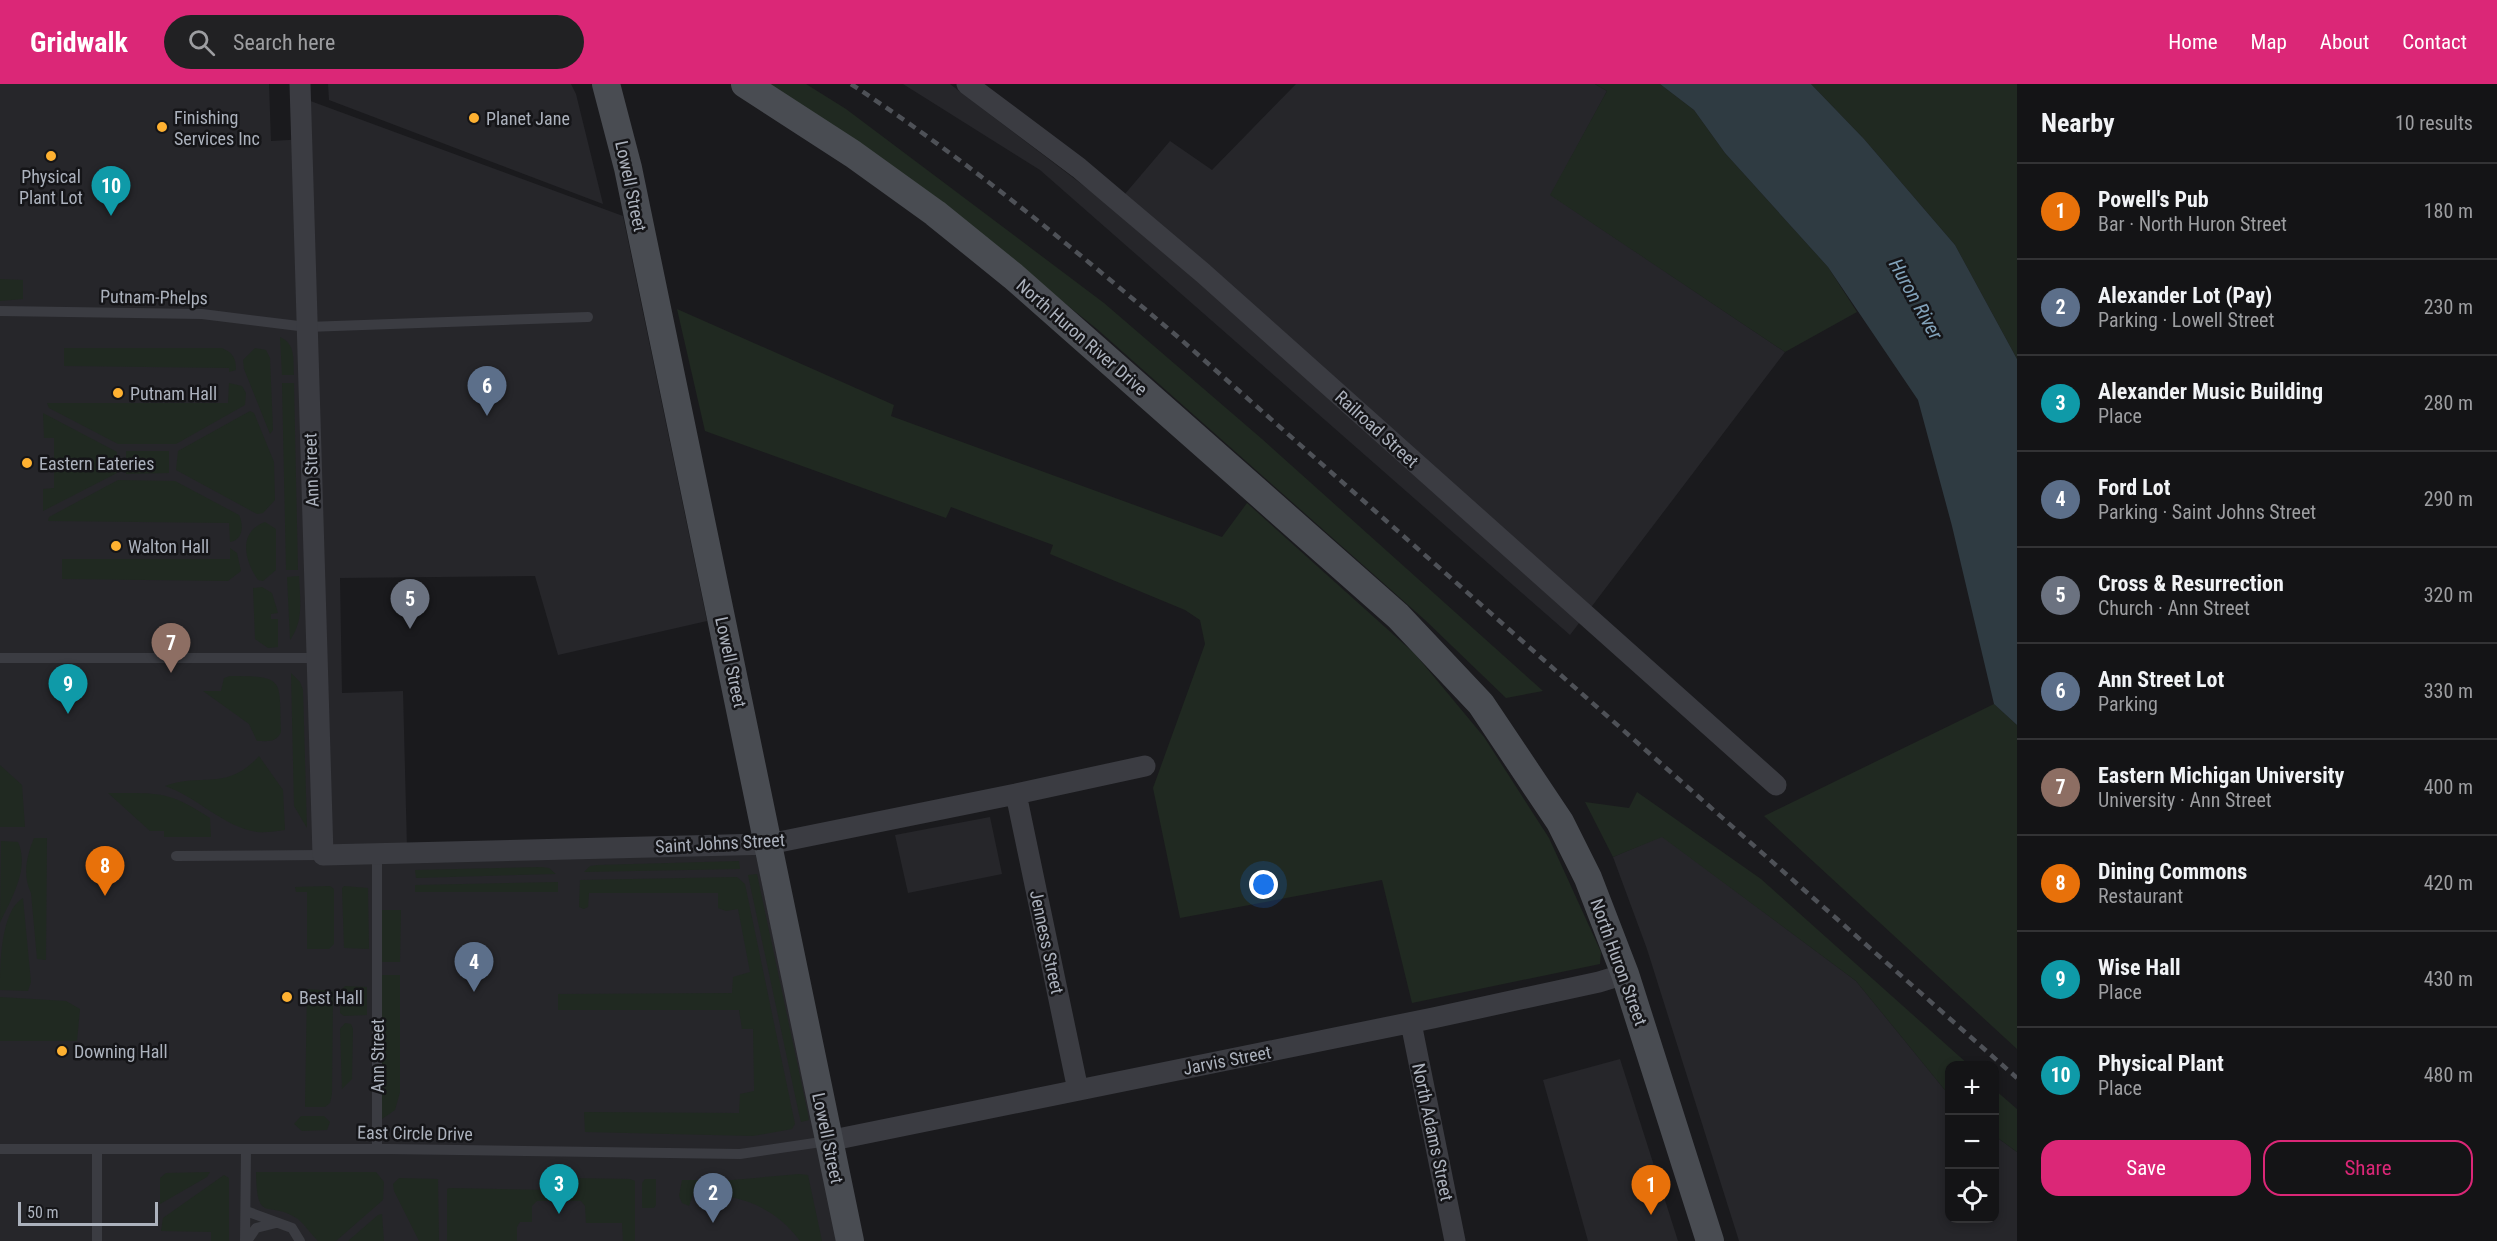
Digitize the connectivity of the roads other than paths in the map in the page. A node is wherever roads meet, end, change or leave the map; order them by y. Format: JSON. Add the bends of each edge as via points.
{"nodes":[{"id":1,"x":300,"y":84,"type":"edge"},
{"id":2,"x":745,"y":84,"type":"edge"},
{"id":3,"x":968,"y":84,"type":"edge"},
{"id":4,"x":610,"y":86,"type":"edge"},
{"id":5,"x":0,"y":311,"type":"edge"},
{"id":6,"x":588,"y":316,"type":"dead end"},
{"id":7,"x":307,"y":327,"type":"junction"},
{"id":8,"x":0,"y":658,"type":"edge"},
{"id":9,"x":317,"y":658,"type":"junction"},
{"id":10,"x":1481,"y":704,"type":"joint"},
{"id":11,"x":1145,"y":765,"type":"dead end"},
{"id":12,"x":1776,"y":785,"type":"dead end"},
{"id":13,"x":1016,"y":794,"type":"junction"},
{"id":14,"x":768,"y":844,"type":"junction"},
{"id":15,"x":323,"y":855,"type":"junction"},
{"id":16,"x":176,"y":856,"type":"dead end"},
{"id":17,"x":376,"y":856,"type":"junction"},
{"id":18,"x":1625,"y":974,"type":"junction"},
{"id":19,"x":1410,"y":1023,"type":"junction"},
{"id":20,"x":1078,"y":1090,"type":"junction"},
{"id":21,"x":828,"y":1141,"type":"junction"},
{"id":22,"x":0,"y":1149,"type":"edge"},
{"id":23,"x":97,"y":1149,"type":"junction"},
{"id":24,"x":246,"y":1149,"type":"junction"},
{"id":25,"x":377,"y":1149,"type":"junction"},
{"id":26,"x":246,"y":1211,"type":"junction"},
{"id":27,"x":279,"y":1222,"type":"junction"},
{"id":28,"x":97,"y":1241,"type":"edge"},
{"id":29,"x":246,"y":1241,"type":"edge"},
{"id":30,"x":300,"y":1241,"type":"edge"},
{"id":31,"x":850,"y":1241,"type":"edge"},
{"id":32,"x":1455,"y":1241,"type":"edge"},
{"id":33,"x":1710,"y":1241,"type":"edge"}],
"edges":[{"from":1,"to":7,"type":"street","name":"Ann Street"},
{"from":2,"to":10,"type":"main road","name":"North Huron River Drive","via":[[853,154],[1004,269],[1419,635]]},
{"from":3,"to":12,"type":"street","name":"Railroad Street","via":[[1079,168],[1203,273]]},
{"from":4,"to":14,"type":"main road","name":"Lowell Street"},
{"from":5,"to":7,"type":"lane","name":"Putnam-Phelps","via":[[202,314]]},
{"from":6,"to":7,"type":"lane","name":"Putnam-Phelps"},
{"from":7,"to":9,"type":"street","name":"Ann Street"},
{"from":8,"to":9,"type":"lane"},
{"from":9,"to":15,"type":"street","name":"Ann Street"},
{"from":10,"to":18,"type":"main road","name":"North Huron Street","via":[[1560,822],[1588,878]]},
{"from":11,"to":13,"type":"street","name":"Saint Johns Street"},
{"from":13,"to":14,"type":"street","name":"Saint Johns Street"},
{"from":13,"to":20,"type":"street","name":"Jenness Street"},
{"from":14,"to":17,"type":"street","name":"Saint Johns Street"},
{"from":14,"to":21,"type":"main road","name":"Lowell Street"},
{"from":15,"to":16,"type":"lane"},
{"from":15,"to":17,"type":"street","name":"Saint Johns Street"},
{"from":17,"to":25,"type":"lane","name":"Ann Street"},
{"from":18,"to":19,"type":"street","name":"Jarvis Street"},
{"from":18,"to":33,"type":"main road","name":"North Huron Street"},
{"from":19,"to":20,"type":"street","name":"Jarvis Street"},
{"from":19,"to":32,"type":"street","name":"North Adams Street"},
{"from":20,"to":21,"type":"street","name":"Jarvis Street"},
{"from":21,"to":25,"type":"lane","name":"East Circle Drive","via":[[740,1154]]},
{"from":21,"to":31,"type":"main road","name":"Lowell Street"},
{"from":22,"to":23,"type":"lane","name":"East Circle Drive"},
{"from":23,"to":24,"type":"lane","name":"East Circle Drive"},
{"from":23,"to":28,"type":"lane"},
{"from":24,"to":25,"type":"lane","name":"East Circle Drive"},
{"from":24,"to":26,"type":"lane"},
{"from":26,"to":27,"type":"lane"},
{"from":26,"to":29,"type":"lane"},
{"from":27,"to":29,"type":"lane","via":[[256,1228]]},
{"from":27,"to":30,"type":"lane","via":[[292,1228]]}]}
